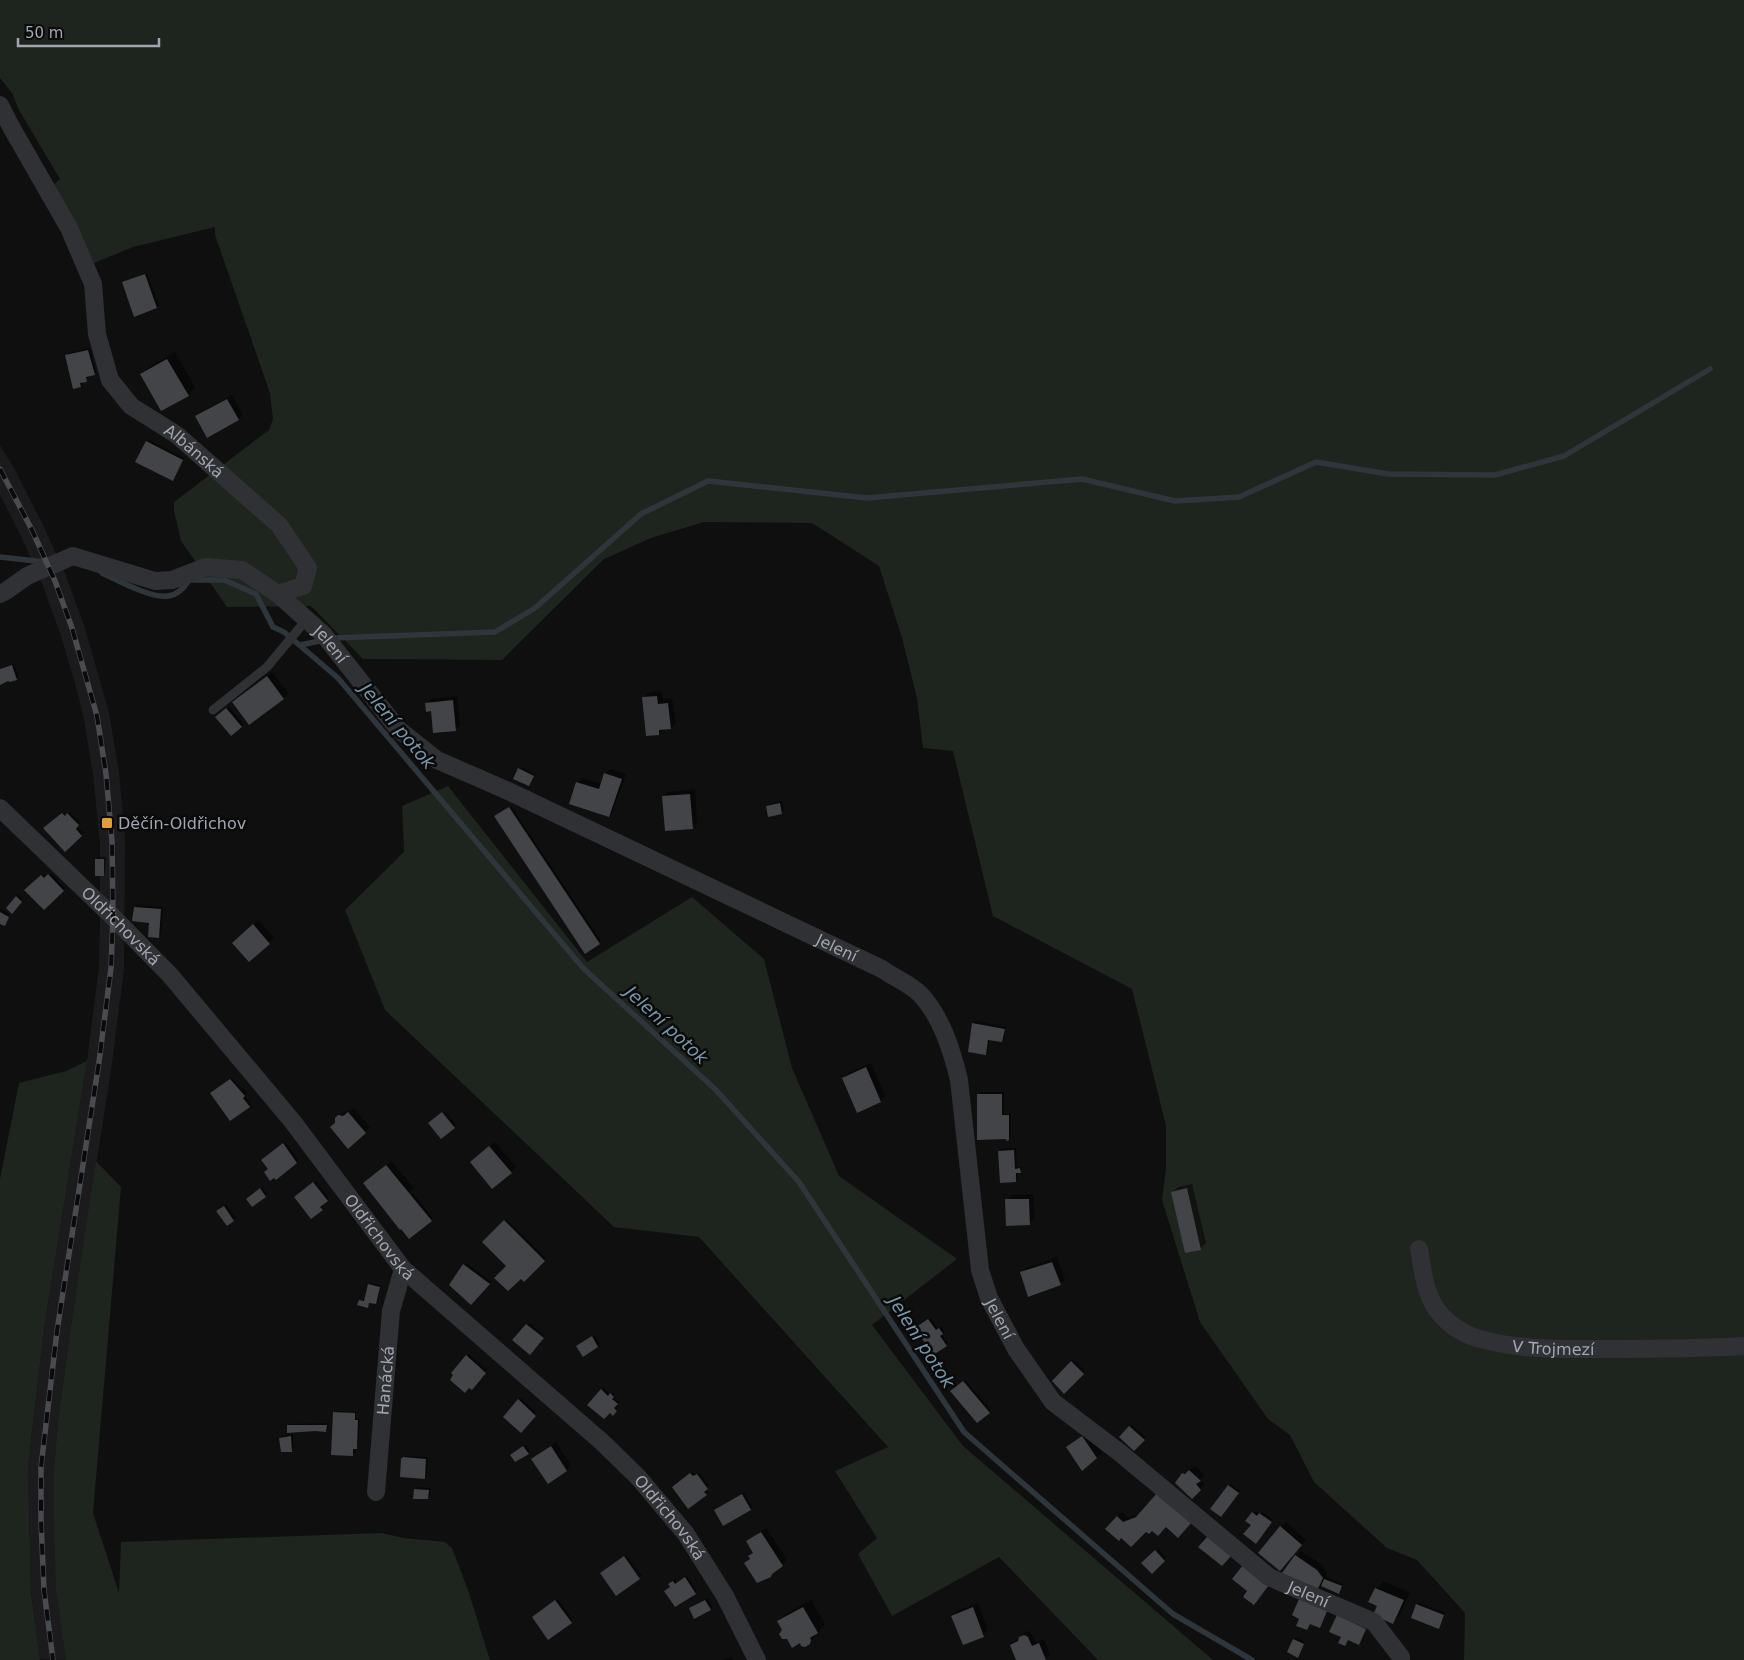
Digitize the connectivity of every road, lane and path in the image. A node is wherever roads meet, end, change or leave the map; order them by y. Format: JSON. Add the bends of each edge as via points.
{"nodes":[{"id":1,"x":0,"y":105,"type":"edge"},
{"id":2,"x":0,"y":594,"type":"edge"},
{"id":3,"x":278,"y":594,"type":"junction"},
{"id":4,"x":301,"y":626,"type":"junction"},
{"id":5,"x":213,"y":710,"type":"dead end"},
{"id":6,"x":2,"y":815,"type":"edge"},
{"id":7,"x":1419,"y":1249,"type":"dead end"},
{"id":8,"x":403,"y":1269,"type":"junction"},
{"id":9,"x":1744,"y":1346,"type":"edge"},
{"id":10,"x":376,"y":1492,"type":"dead end"},
{"id":11,"x":757,"y":1660,"type":"edge"},
{"id":12,"x":1401,"y":1660,"type":"edge"}],
"edges":[{"from":1,"to":3,"type":"street","name":"Albánská","via":[[69,228],[93,284],[97,334],[110,380],[130,406],[177,435],[279,525],[308,568],[303,586]]},
{"from":2,"to":3,"type":"street","name":"Jelení","via":[[27,576],[73,556],[154,581],[172,580],[206,567],[242,570]]},
{"from":3,"to":4,"type":"street","name":"Jelení"},
{"from":4,"to":5,"type":"lane","via":[[267,668]]},
{"from":4,"to":12,"type":"street","name":"Jelení","via":[[324,635],[398,729],[437,760],[882,969],[920,994],[935,1013],[953,1054],[959,1080],[980,1270],[989,1298],[1016,1350],[1054,1402],[1269,1577],[1374,1622],[1402,1657]]},
{"from":6,"to":8,"type":"street","name":"Oldřichovská","via":[[113,917],[170,975],[293,1122]]},
{"from":7,"to":9,"type":"street","name":"V Trojmezí","via":[[1425,1285],[1433,1304],[1442,1317],[1476,1338],[1510,1346],[1569,1349],[1680,1350]]},
{"from":8,"to":10,"type":"street","name":"Hanácká","via":[[391,1311]]},
{"from":8,"to":11,"type":"street","name":"Oldřichovská","via":[[638,1476],[691,1542],[725,1596]]}]}
